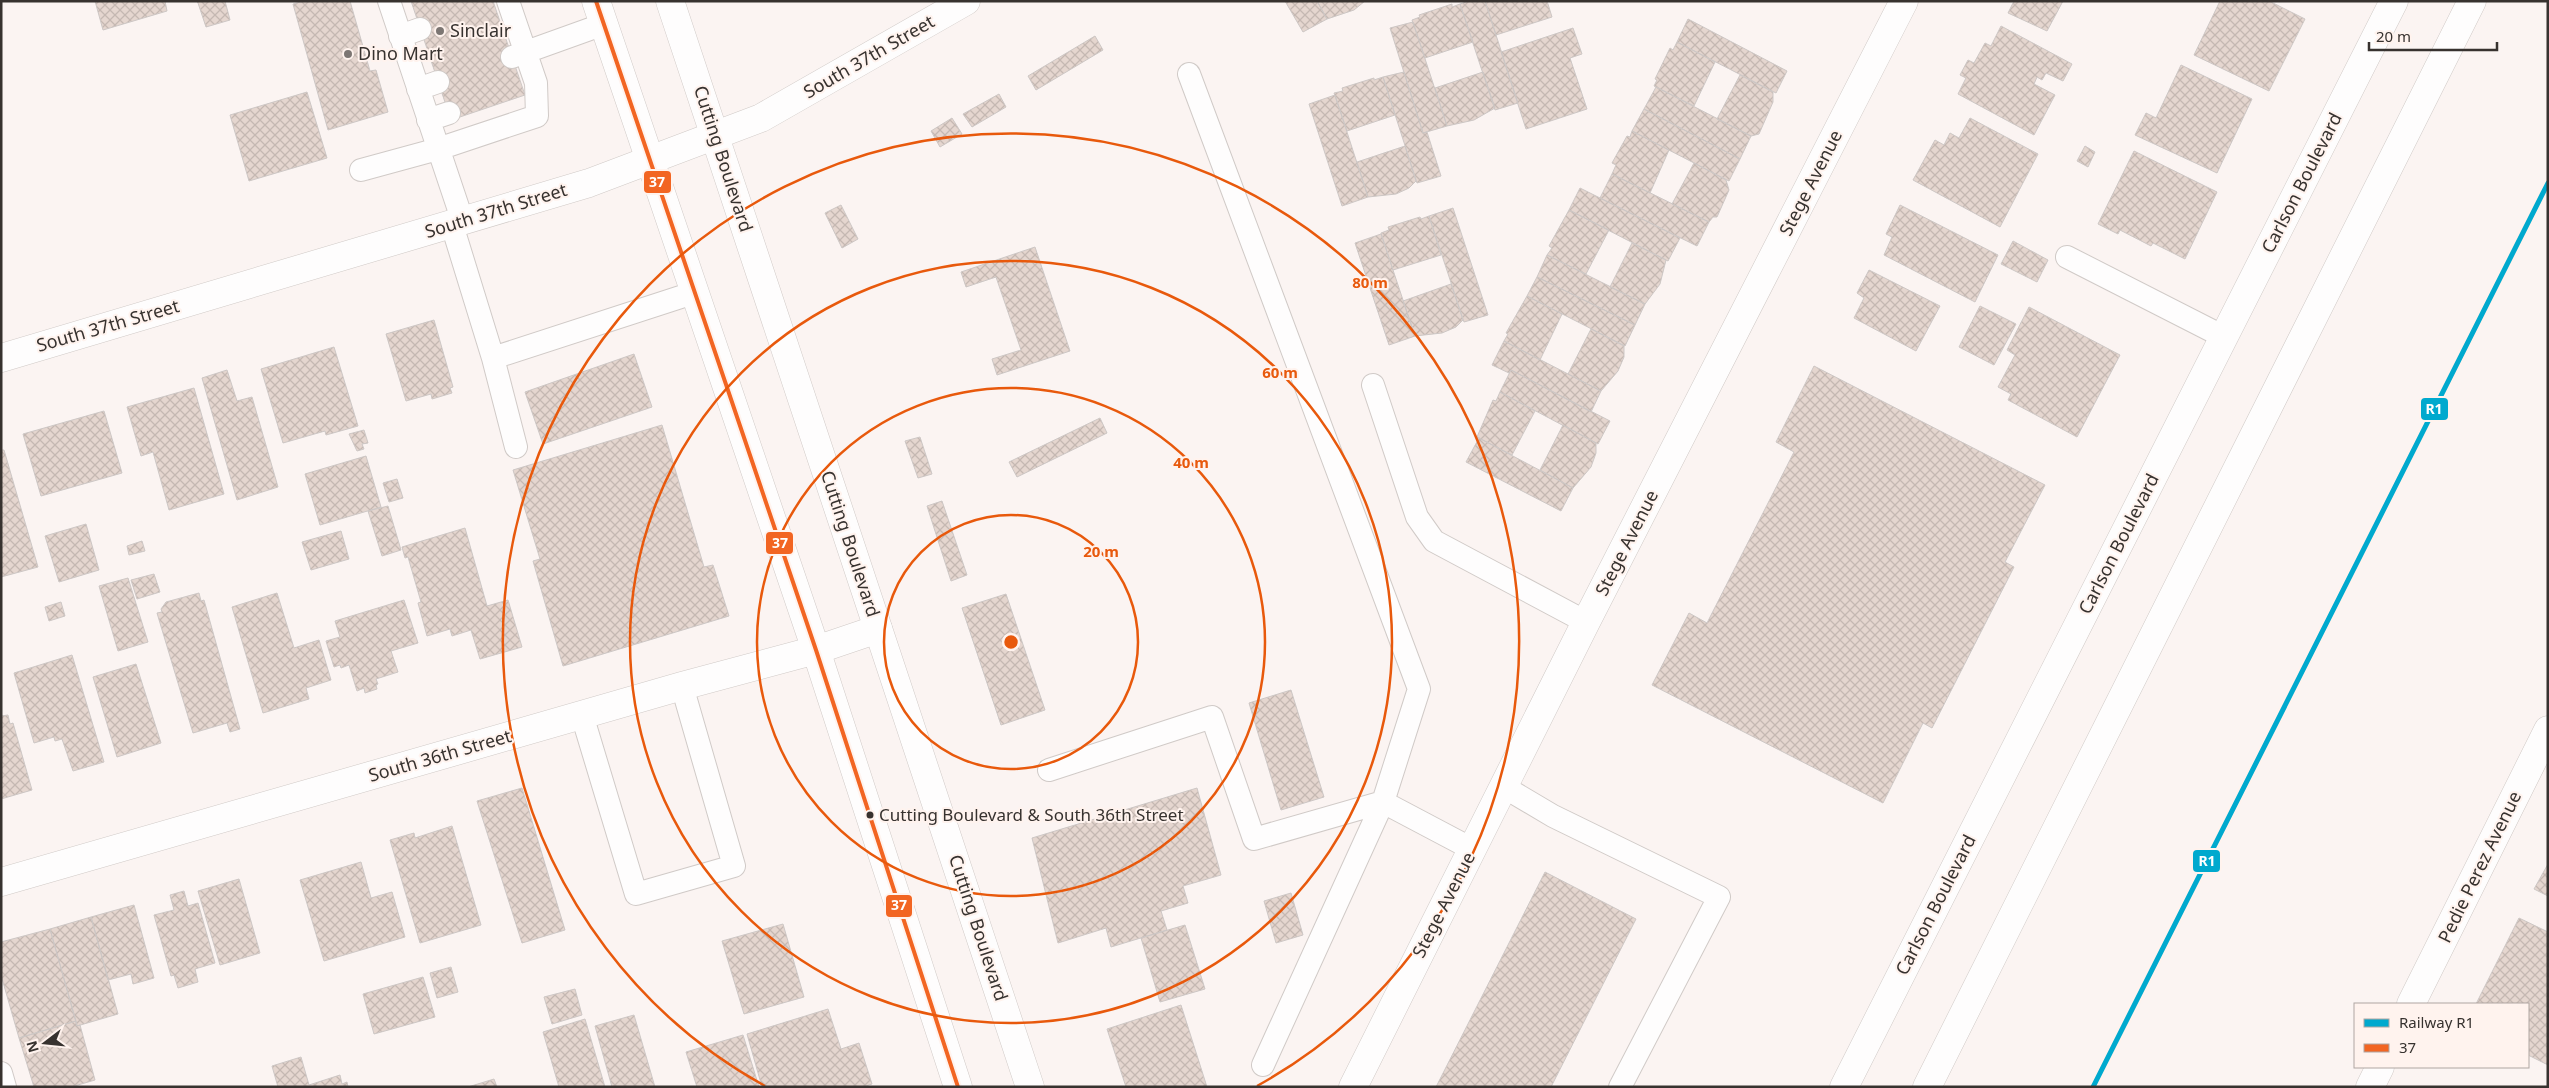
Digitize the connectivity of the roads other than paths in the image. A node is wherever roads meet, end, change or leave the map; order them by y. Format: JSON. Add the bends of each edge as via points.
{"nodes":[{"id":1,"x":388,"y":1,"type":"edge"},
{"id":2,"x":670,"y":1,"type":"edge"},
{"id":3,"x":966,"y":1,"type":"edge"},
{"id":4,"x":1904,"y":1,"type":"edge"},
{"id":5,"x":2394,"y":1,"type":"edge"},
{"id":6,"x":2472,"y":1,"type":"edge"},
{"id":7,"x":500,"y":2,"type":"edge"},
{"id":8,"x":600,"y":13,"type":"edge"},
{"id":9,"x":518,"y":54,"type":"junction"},
{"id":10,"x":1190,"y":74,"type":"dead end"},
{"id":11,"x":715,"y":136,"type":"junction"},
{"id":12,"x":438,"y":149,"type":"junction"},
{"id":13,"x":651,"y":160,"type":"junction"},
{"id":14,"x":361,"y":170,"type":"dead end"},
{"id":15,"x":457,"y":223,"type":"junction"},
{"id":16,"x":2067,"y":257,"type":"dead end"},
{"id":17,"x":696,"y":292,"type":"junction"},
{"id":18,"x":2224,"y":337,"type":"junction"},
{"id":19,"x":1,"y":358,"type":"edge"},
{"id":20,"x":493,"y":358,"type":"junction"},
{"id":21,"x":1373,"y":385,"type":"dead end"},
{"id":22,"x":516,"y":447,"type":"dead end"},
{"id":23,"x":1586,"y":622,"type":"junction"},
{"id":24,"x":878,"y":629,"type":"junction"},
{"id":25,"x":816,"y":650,"type":"junction"},
{"id":26,"x":682,"y":686,"type":"junction"},
{"id":27,"x":582,"y":715,"type":"junction"},
{"id":28,"x":2548,"y":730,"type":"edge"},
{"id":29,"x":1049,"y":770,"type":"dead end"},
{"id":30,"x":1504,"y":787,"type":"junction"},
{"id":31,"x":1383,"y":802,"type":"junction"},
{"id":32,"x":1472,"y":849,"type":"junction"},
{"id":33,"x":1,"y":882,"type":"edge"},
{"id":34,"x":2412,"y":1003,"type":"edge"},
{"id":35,"x":1263,"y":1066,"type":"dead end"},
{"id":36,"x":2380,"y":1068,"type":"edge"},
{"id":37,"x":1,"y":1073,"type":"edge"},
{"id":38,"x":1027,"y":1086,"type":"edge"},
{"id":39,"x":5,"y":1087,"type":"edge"},
{"id":40,"x":958,"y":1087,"type":"edge"},
{"id":41,"x":1353,"y":1087,"type":"edge"},
{"id":42,"x":1620,"y":1087,"type":"edge"},
{"id":43,"x":1844,"y":1087,"type":"edge"},
{"id":44,"x":1927,"y":1087,"type":"edge"},
{"id":45,"x":2370,"y":1087,"type":"edge"}],
"edges":[{"from":1,"to":12,"type":"lane","via":[[410,33],[439,116]]},
{"from":2,"to":11,"type":"main road","name":"Cutting Boulevard"},
{"from":3,"to":11,"type":"main road","name":"South 37th Street","via":[[761,118]]},
{"from":4,"to":23,"type":"main road","name":"Stege Avenue"},
{"from":5,"to":18,"type":"main road","name":"Carlson Boulevard"},
{"from":6,"to":44,"type":"main road"},
{"from":7,"to":9,"type":"lane"},
{"from":8,"to":9,"type":"lane"},
{"from":8,"to":13,"type":"main road"},
{"from":9,"to":12,"type":"lane","via":[[537,116]]},
{"from":10,"to":31,"type":"lane","via":[[1419,689]]},
{"from":11,"to":13,"type":"main road","name":"South 37th Street"},
{"from":11,"to":24,"type":"main road","name":"Cutting Boulevard"},
{"from":12,"to":14,"type":"lane"},
{"from":12,"to":15,"type":"lane"},
{"from":13,"to":15,"type":"main road","name":"South 37th Street"},
{"from":13,"to":17,"type":"main road"},
{"from":15,"to":19,"type":"main road","name":"South 37th Street"},
{"from":15,"to":20,"type":"lane"},
{"from":16,"to":18,"type":"lane"},
{"from":17,"to":20,"type":"lane"},
{"from":17,"to":25,"type":"main road"},
{"from":18,"to":43,"type":"main road","name":"Carlson Boulevard"},
{"from":20,"to":22,"type":"lane"},
{"from":21,"to":23,"type":"lane","via":[[1417,517],[1434,541]]},
{"from":23,"to":30,"type":"main road","name":"Stege Avenue"},
{"from":24,"to":25,"type":"main road","name":"South 36th Street"},
{"from":24,"to":38,"type":"main road","name":"Cutting Boulevard"},
{"from":25,"to":26,"type":"main road","name":"South 36th Street"},
{"from":25,"to":40,"type":"main road"},
{"from":26,"to":27,"type":"main road","name":"South 36th Street"},
{"from":26,"to":27,"type":"lane","via":[[734,866],[636,894]]},
{"from":27,"to":33,"type":"main road","name":"South 36th Street"},
{"from":28,"to":34,"type":"main road","name":"Pedie Perez Avenue"},
{"from":29,"to":31,"type":"lane","via":[[1212,717],[1254,839]]},
{"from":30,"to":32,"type":"main road","name":"Stege Avenue"},
{"from":30,"to":42,"type":"lane","via":[[1553,816],[1718,897]]},
{"from":31,"to":32,"type":"lane"},
{"from":31,"to":35,"type":"lane"},
{"from":32,"to":41,"type":"main road","name":"Stege Avenue"},
{"from":36,"to":45,"type":"main road"},
{"from":37,"to":39,"type":"lane"}]}
